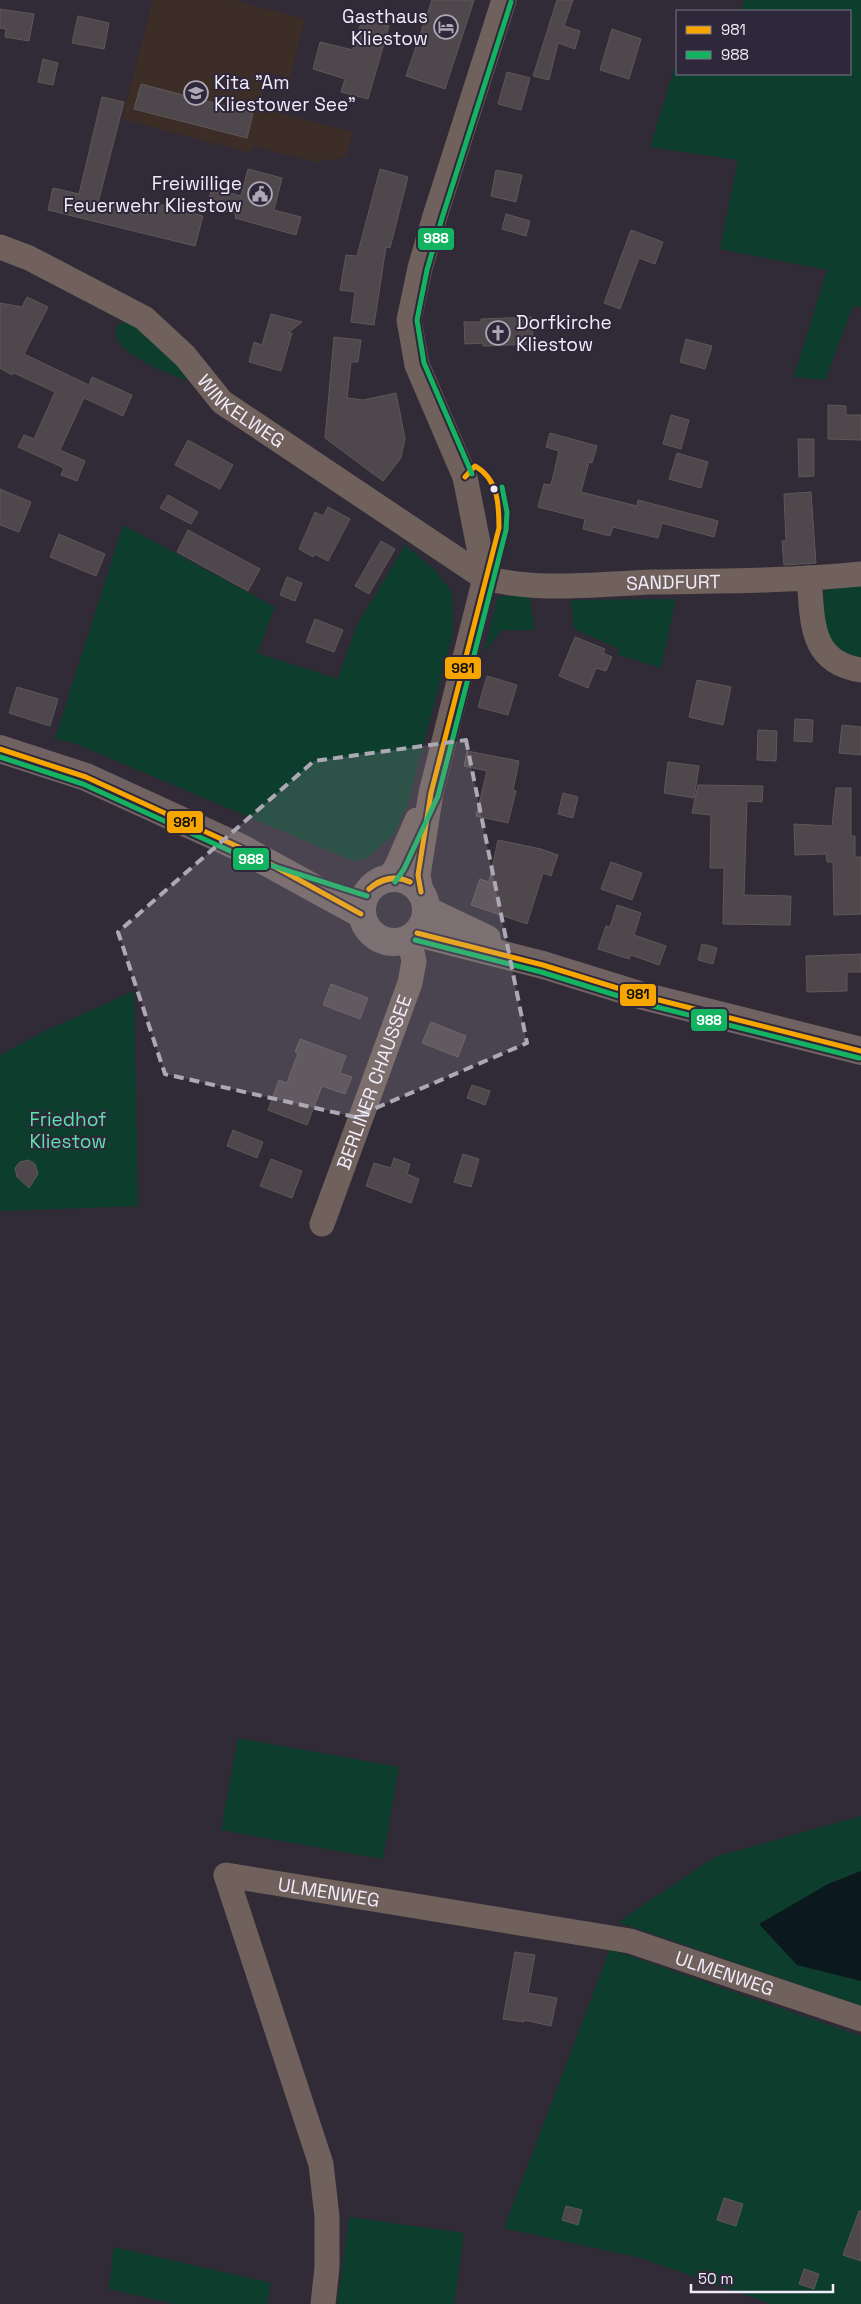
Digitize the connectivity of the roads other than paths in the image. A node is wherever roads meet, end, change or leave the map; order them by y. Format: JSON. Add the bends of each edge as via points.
{"nodes":[{"id":1,"x":504,"y":0,"type":"edge"},
{"id":2,"x":0,"y":247,"type":"edge"},
{"id":3,"x":861,"y":574,"type":"edge"},
{"id":4,"x":486,"y":578,"type":"junction"},
{"id":5,"x":809,"y":578,"type":"junction"},
{"id":6,"x":861,"y":670,"type":"edge"},
{"id":7,"x":0,"y":749,"type":"edge"},
{"id":8,"x":431,"y":794,"type":"junction"},
{"id":9,"x":373,"y":894,"type":"junction"},
{"id":10,"x":418,"y":919,"type":"junction"},
{"id":11,"x":861,"y":1051,"type":"edge"},
{"id":12,"x":322,"y":1224,"type":"dead end"},
{"id":13,"x":861,"y":2019,"type":"edge"},
{"id":14,"x":323,"y":2304,"type":"edge"}],
"edges":[{"from":1,"to":4,"type":"street","via":[[435,216],[409,320],[417,365],[464,477]]},
{"from":2,"to":4,"type":"street","name":"WINKELWEG","via":[[29,258],[144,318],[186,356],[222,402]]},
{"from":3,"to":5,"type":"street","name":"SANDFURT"},
{"from":4,"to":5,"type":"street","name":"SANDFURT","via":[[551,585]]},
{"from":4,"to":8,"type":"street"},
{"from":5,"to":6,"type":"street","via":[[814,633],[824,653],[840,665]]},
{"from":7,"to":9,"type":"main road","via":[[86,777],[241,848]]},
{"from":8,"to":9,"type":"street","via":[[397,866]]},
{"from":8,"to":10,"type":"street","name":"BERLINER CHAUSSEE","via":[[418,875]]},
{"from":9,"to":10,"type":"main road","via":[[407,880]]},
{"from":9,"to":10,"type":"main road","via":[[364,922],[375,936],[392,943]]},
{"from":10,"to":11,"type":"main road","via":[[543,965],[643,996]]},
{"from":10,"to":12,"type":"street","name":"BERLINER CHAUSSEE","via":[[410,982]]},
{"from":13,"to":14,"type":"street","name":"ULMENWEG","via":[[630,1940],[226,1874],[321,2164],[328,2217],[328,2267]]}]}
